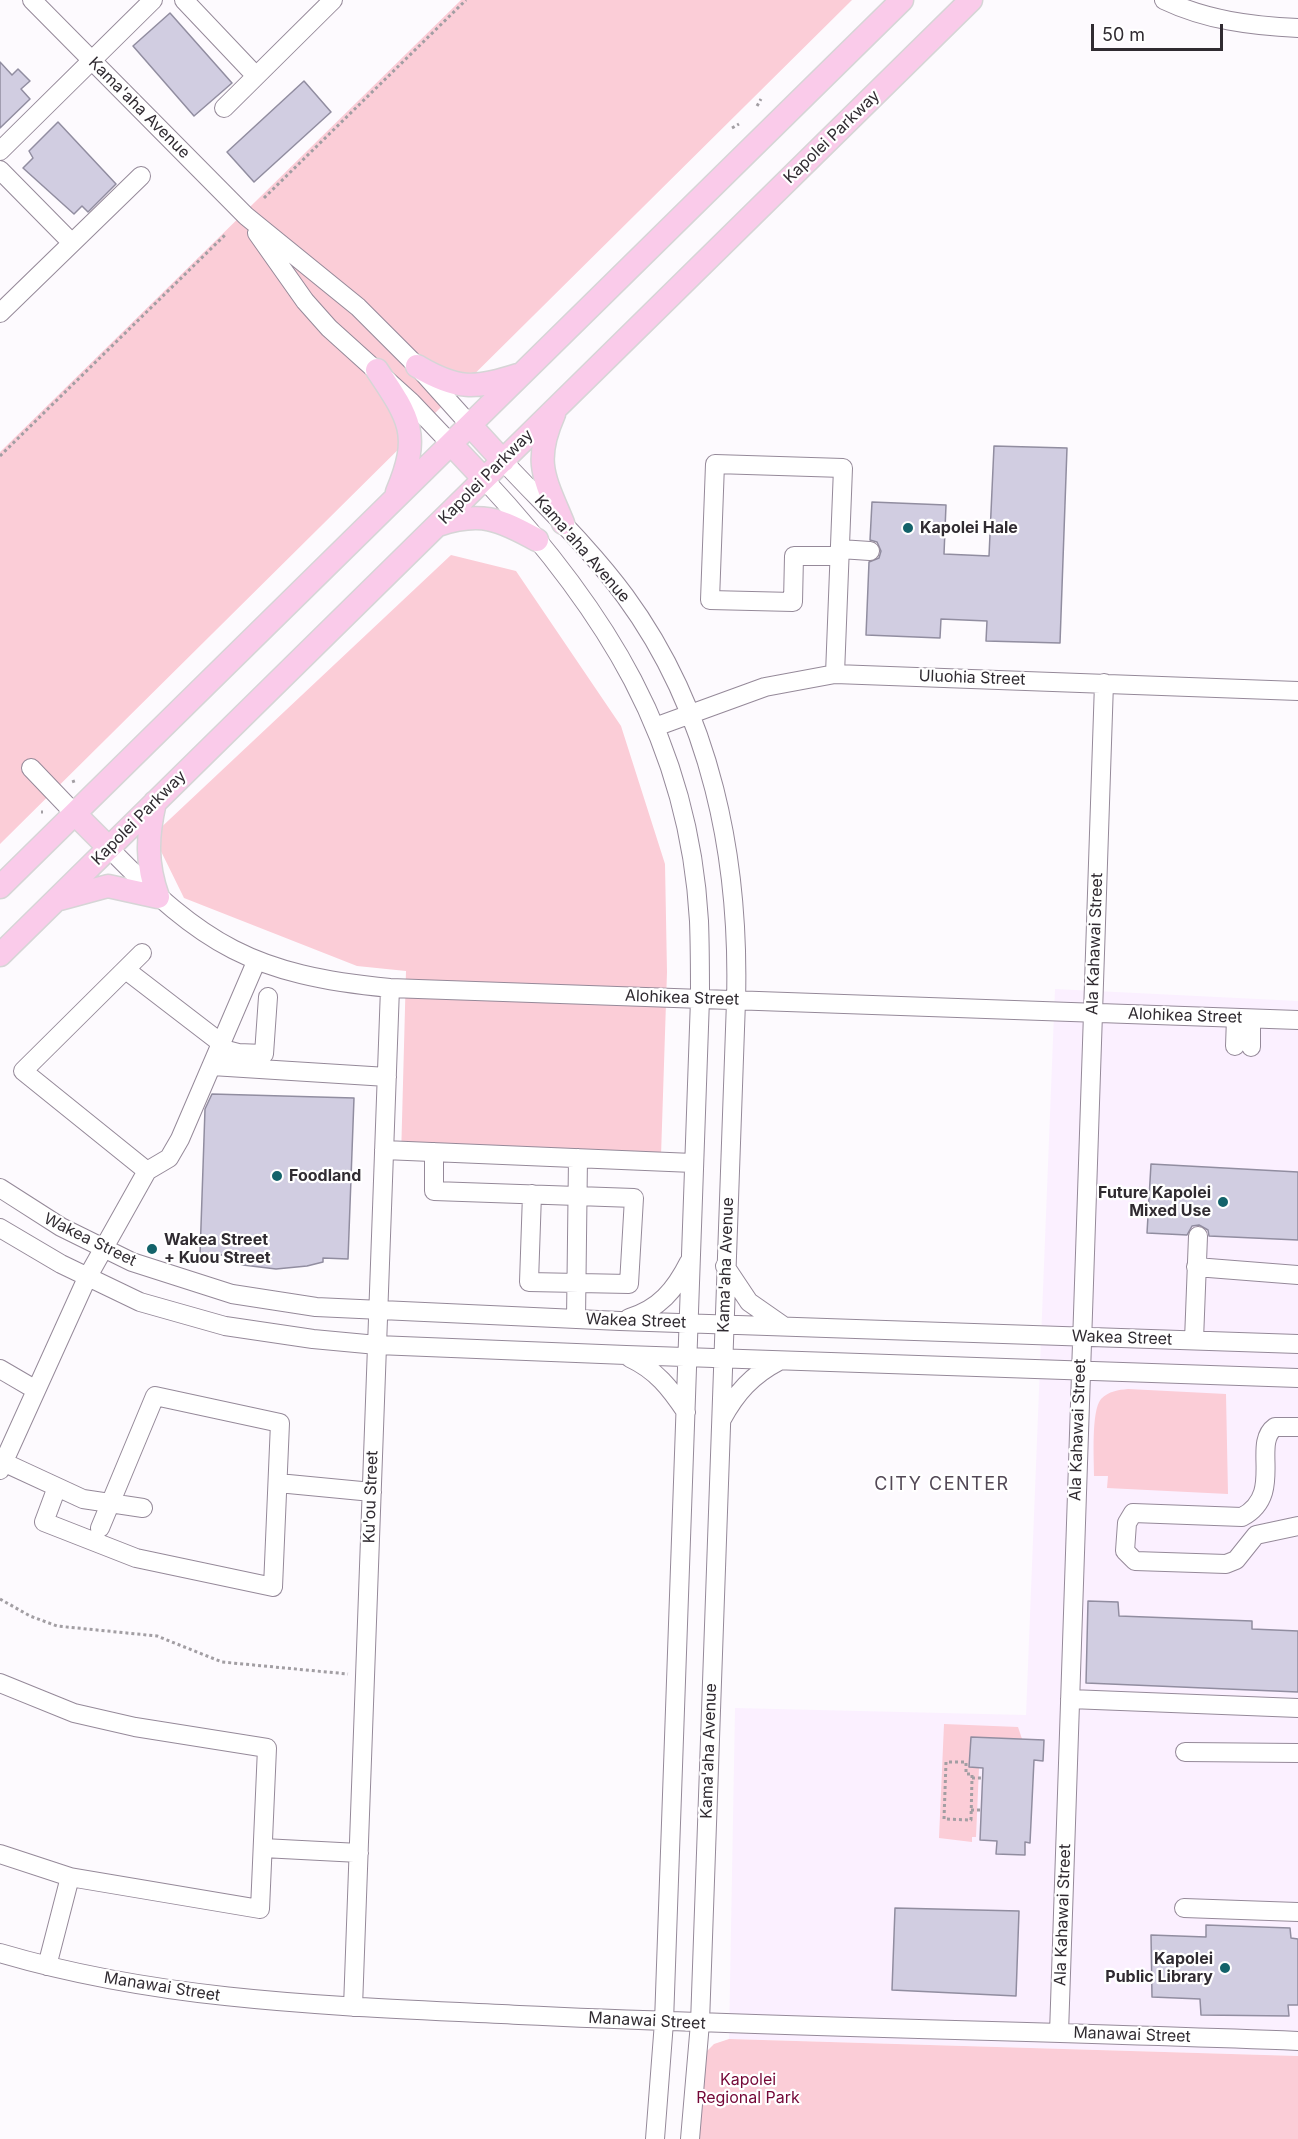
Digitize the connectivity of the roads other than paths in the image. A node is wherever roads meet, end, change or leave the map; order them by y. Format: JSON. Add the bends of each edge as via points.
{"nodes":[{"id":1,"x":32,"y":0,"type":"edge"},
{"id":2,"x":153,"y":0,"type":"edge"},
{"id":3,"x":184,"y":0,"type":"edge"},
{"id":4,"x":333,"y":0,"type":"edge"},
{"id":5,"x":902,"y":0,"type":"edge"},
{"id":6,"x":972,"y":0,"type":"edge"},
{"id":7,"x":1164,"y":0,"type":"edge"},
{"id":8,"x":1298,"y":28,"type":"edge"},
{"id":9,"x":92,"y":60,"type":"junction"},
{"id":10,"x":256,"y":76,"type":"junction"},
{"id":11,"x":224,"y":108,"type":"dead end"},
{"id":12,"x":0,"y":151,"type":"edge"},
{"id":13,"x":0,"y":170,"type":"edge"},
{"id":14,"x":141,"y":176,"type":"dead end"},
{"id":15,"x":246,"y":216,"type":"junction"},
{"id":16,"x":72,"y":243,"type":"junction"},
{"id":17,"x":0,"y":313,"type":"edge"},
{"id":18,"x":417,"y":366,"type":"junction"},
{"id":19,"x":377,"y":370,"type":"junction"},
{"id":20,"x":522,"y":374,"type":"junction"},
{"id":21,"x":557,"y":407,"type":"junction"},
{"id":22,"x":470,"y":425,"type":"junction"},
{"id":23,"x":451,"y":444,"type":"junction"},
{"id":24,"x":502,"y":461,"type":"junction"},
{"id":25,"x":483,"y":479,"type":"junction"},
{"id":26,"x":394,"y":500,"type":"junction"},
{"id":27,"x":563,"y":523,"type":"junction"},
{"id":28,"x":437,"y":525,"type":"junction"},
{"id":29,"x":537,"y":540,"type":"junction"},
{"id":30,"x":839,"y":556,"type":"junction"},
{"id":31,"x":869,"y":557,"type":"dead end"},
{"id":32,"x":835,"y":674,"type":"junction"},
{"id":33,"x":1104,"y":683,"type":"junction"},
{"id":34,"x":1298,"y":691,"type":"edge"},
{"id":35,"x":690,"y":714,"type":"junction"},
{"id":36,"x":655,"y":727,"type":"junction"},
{"id":37,"x":31,"y":768,"type":"dead end"},
{"id":38,"x":155,"y":802,"type":"junction"},
{"id":39,"x":75,"y":814,"type":"junction"},
{"id":40,"x":109,"y":848,"type":"junction"},
{"id":41,"x":0,"y":887,"type":"edge"},
{"id":42,"x":158,"y":897,"type":"junction"},
{"id":43,"x":55,"y":901,"type":"junction"},
{"id":44,"x":142,"y":953,"type":"dead end"},
{"id":45,"x":0,"y":955,"type":"edge"},
{"id":46,"x":256,"y":962,"type":"junction"},
{"id":47,"x":126,"y":970,"type":"junction"},
{"id":48,"x":390,"y":988,"type":"junction"},
{"id":49,"x":268,"y":998,"type":"dead end"},
{"id":50,"x":700,"y":999,"type":"junction"},
{"id":51,"x":736,"y":1001,"type":"junction"},
{"id":52,"x":1093,"y":1013,"type":"junction"},
{"id":53,"x":1244,"y":1018,"type":"junction"},
{"id":54,"x":1298,"y":1020,"type":"edge"},
{"id":55,"x":220,"y":1046,"type":"junction"},
{"id":56,"x":1243,"y":1046,"type":"dead end"},
{"id":57,"x":212,"y":1066,"type":"junction"},
{"id":58,"x":387,"y":1077,"type":"junction"},
{"id":59,"x":384,"y":1150,"type":"junction"},
{"id":60,"x":434,"y":1152,"type":"junction"},
{"id":61,"x":578,"y":1158,"type":"junction"},
{"id":62,"x":693,"y":1163,"type":"junction"},
{"id":63,"x":147,"y":1171,"type":"junction"},
{"id":64,"x":0,"y":1188,"type":"edge"},
{"id":65,"x":532,"y":1194,"type":"junction"},
{"id":66,"x":578,"y":1195,"type":"junction"},
{"id":67,"x":0,"y":1228,"type":"edge"},
{"id":68,"x":1198,"y":1236,"type":"dead end"},
{"id":69,"x":103,"y":1249,"type":"junction"},
{"id":70,"x":691,"y":1257,"type":"junction"},
{"id":71,"x":725,"y":1266,"type":"junction"},
{"id":72,"x":1197,"y":1267,"type":"junction"},
{"id":73,"x":1298,"y":1275,"type":"edge"},
{"id":74,"x":87,"y":1278,"type":"junction"},
{"id":75,"x":576,"y":1282,"type":"junction"},
{"id":76,"x":378,"y":1311,"type":"junction"},
{"id":77,"x":576,"y":1319,"type":"junction"},
{"id":78,"x":620,"y":1321,"type":"junction"},
{"id":79,"x":689,"y":1323,"type":"junction"},
{"id":80,"x":723,"y":1324,"type":"junction"},
{"id":81,"x":782,"y":1325,"type":"junction"},
{"id":82,"x":1081,"y":1337,"type":"junction"},
{"id":83,"x":1194,"y":1340,"type":"junction"},
{"id":84,"x":1298,"y":1344,"type":"edge"},
{"id":85,"x":377,"y":1345,"type":"junction"},
{"id":86,"x":626,"y":1355,"type":"junction"},
{"id":87,"x":687,"y":1358,"type":"junction"},
{"id":88,"x":722,"y":1359,"type":"junction"},
{"id":89,"x":779,"y":1361,"type":"junction"},
{"id":90,"x":0,"y":1369,"type":"edge"},
{"id":91,"x":1080,"y":1370,"type":"junction"},
{"id":92,"x":1298,"y":1378,"type":"edge"},
{"id":93,"x":36,"y":1389,"type":"junction"},
{"id":94,"x":686,"y":1412,"type":"junction"},
{"id":95,"x":720,"y":1424,"type":"junction"},
{"id":96,"x":1298,"y":1427,"type":"edge"},
{"id":97,"x":2,"y":1466,"type":"edge"},
{"id":98,"x":278,"y":1483,"type":"junction"},
{"id":99,"x":57,"y":1487,"type":"junction"},
{"id":100,"x":372,"y":1492,"type":"junction"},
{"id":101,"x":110,"y":1503,"type":"junction"},
{"id":102,"x":143,"y":1508,"type":"dead end"},
{"id":103,"x":1298,"y":1526,"type":"edge"},
{"id":104,"x":100,"y":1528,"type":"dead end"},
{"id":105,"x":0,"y":1683,"type":"edge"},
{"id":106,"x":1070,"y":1700,"type":"junction"},
{"id":107,"x":1298,"y":1708,"type":"edge"},
{"id":108,"x":1185,"y":1752,"type":"dead end"},
{"id":109,"x":1298,"y":1753,"type":"edge"},
{"id":110,"x":263,"y":1848,"type":"junction"},
{"id":111,"x":359,"y":1853,"type":"junction"},
{"id":112,"x":0,"y":1854,"type":"edge"},
{"id":113,"x":70,"y":1877,"type":"junction"},
{"id":114,"x":1184,"y":1908,"type":"dead end"},
{"id":115,"x":1298,"y":1912,"type":"edge"},
{"id":116,"x":0,"y":1953,"type":"edge"},
{"id":117,"x":46,"y":1966,"type":"junction"},
{"id":118,"x":353,"y":2007,"type":"junction"},
{"id":119,"x":664,"y":2022,"type":"junction"},
{"id":120,"x":700,"y":2023,"type":"junction"},
{"id":121,"x":1059,"y":2032,"type":"junction"},
{"id":122,"x":1298,"y":2041,"type":"edge"},
{"id":123,"x":655,"y":2139,"type":"edge"},
{"id":124,"x":690,"y":2139,"type":"edge"}],
"edges":[{"from":1,"to":9,"type":"street","name":"Kama'aha Avenue"},
{"from":2,"to":9,"type":"street"},
{"from":3,"to":10,"type":"street"},
{"from":4,"to":10,"type":"street"},
{"from":5,"to":20,"type":"main road"},
{"from":6,"to":21,"type":"main road","name":"Kapolei Parkway"},
{"from":7,"to":8,"type":"street","via":[[1242,24]]},
{"from":9,"to":12,"type":"street"},
{"from":9,"to":15,"type":"street","name":"Kama'aha Avenue"},
{"from":10,"to":11,"type":"street"},
{"from":13,"to":16,"type":"street"},
{"from":14,"to":16,"type":"street"},
{"from":15,"to":18,"type":"street","name":"Kama'aha Avenue","via":[[326,280]]},
{"from":15,"to":19,"type":"street","name":"Kama'aha Avenue","via":[[305,301]]},
{"from":16,"to":17,"type":"street"},
{"from":18,"to":20,"type":"main road","via":[[464,386],[491,384]]},
{"from":18,"to":22,"type":"street","name":"Kama'aha Avenue"},
{"from":19,"to":23,"type":"street","name":"Kama'aha Avenue"},
{"from":19,"to":26,"type":"main road","via":[[397,399],[411,437],[406,470]]},
{"from":20,"to":22,"type":"main road"},
{"from":21,"to":24,"type":"main road","name":"Kapolei Parkway"},
{"from":21,"to":27,"type":"main road","via":[[545,435],[542,467]]},
{"from":22,"to":23,"type":"main road"},
{"from":22,"to":24,"type":"main road"},
{"from":23,"to":25,"type":"main road"},
{"from":23,"to":26,"type":"main road"},
{"from":24,"to":25,"type":"main road","name":"Kapolei Parkway"},
{"from":24,"to":27,"type":"street","name":"Kama'aha Avenue"},
{"from":25,"to":28,"type":"main road","name":"Kapolei Parkway"},
{"from":25,"to":29,"type":"street","name":"Kama'aha Avenue"},
{"from":26,"to":39,"type":"main road"},
{"from":27,"to":35,"type":"street","name":"Kama'aha Avenue","via":[[624,595],[669,667]]},
{"from":28,"to":29,"type":"main road","via":[[463,518],[491,518]]},
{"from":28,"to":38,"type":"main road","name":"Kapolei Parkway"},
{"from":29,"to":36,"type":"street","name":"Kama'aha Avenue","via":[[597,616]]},
{"from":30,"to":30,"type":"street","via":[[843,468],[715,464],[710,600],[793,602],[794,556]]},
{"from":30,"to":31,"type":"street"},
{"from":30,"to":32,"type":"street"},
{"from":32,"to":33,"type":"street","name":"Uluohia Street"},
{"from":32,"to":35,"type":"street","name":"Uluohia Street","via":[[765,687]]},
{"from":33,"to":34,"type":"street","name":"Uluohia Street"},
{"from":33,"to":52,"type":"street","name":"Ala Kahawai Street"},
{"from":35,"to":36,"type":"street","name":"Uluohia Street"},
{"from":35,"to":51,"type":"street","name":"Kama'aha Avenue","via":[[717,796],[726,840],[735,914]]},
{"from":36,"to":50,"type":"street","name":"Kama'aha Avenue","via":[[688,841],[699,920]]},
{"from":37,"to":39,"type":"street"},
{"from":38,"to":40,"type":"main road","name":"Kapolei Parkway"},
{"from":38,"to":42,"type":"main road","via":[[147,848],[149,872]]},
{"from":39,"to":40,"type":"main road"},
{"from":39,"to":41,"type":"main road"},
{"from":40,"to":42,"type":"street","name":"Alohikea Street"},
{"from":40,"to":43,"type":"main road","name":"Kapolei Parkway"},
{"from":42,"to":43,"type":"main road","via":[[108,886]]},
{"from":42,"to":46,"type":"street","name":"Alohikea Street","via":[[205,935]]},
{"from":43,"to":45,"type":"main road","name":"Kapolei Parkway"},
{"from":44,"to":47,"type":"street"},
{"from":46,"to":48,"type":"street","name":"Alohikea Street","via":[[312,978]]},
{"from":46,"to":55,"type":"street"},
{"from":47,"to":55,"type":"street"},
{"from":47,"to":63,"type":"street","via":[[23,1071]]},
{"from":48,"to":50,"type":"street","name":"Alohikea Street"},
{"from":48,"to":58,"type":"street","name":"Ku'ou Street"},
{"from":49,"to":55,"type":"street","via":[[264,1054],[238,1053]]},
{"from":50,"to":51,"type":"street","name":"Alohikea Street"},
{"from":50,"to":62,"type":"street","name":"Kama'aha Avenue"},
{"from":51,"to":52,"type":"street","name":"Alohikea Street"},
{"from":51,"to":71,"type":"street","name":"Kama'aha Avenue"},
{"from":52,"to":53,"type":"street","name":"Alohikea Street"},
{"from":52,"to":82,"type":"street","name":"Ala Kahawai Street"},
{"from":53,"to":54,"type":"street","name":"Alohikea Street"},
{"from":53,"to":56,"type":"street"},
{"from":55,"to":57,"type":"street"},
{"from":57,"to":58,"type":"street"},
{"from":57,"to":63,"type":"street","via":[[169,1158]]},
{"from":58,"to":59,"type":"street","name":"Ku'ou Street"},
{"from":59,"to":60,"type":"street"},
{"from":59,"to":76,"type":"street","name":"Ku'ou Street"},
{"from":60,"to":61,"type":"street"},
{"from":60,"to":65,"type":"street","via":[[434,1191]]},
{"from":61,"to":62,"type":"street"},
{"from":61,"to":66,"type":"street"},
{"from":62,"to":70,"type":"street","name":"Kama'aha Avenue"},
{"from":63,"to":69,"type":"street"},
{"from":64,"to":69,"type":"street","name":"Wakea Street"},
{"from":65,"to":66,"type":"street"},
{"from":65,"to":75,"type":"street","via":[[529,1282]]},
{"from":66,"to":75,"type":"street"},
{"from":66,"to":75,"type":"street","via":[[634,1198],[629,1284]]},
{"from":67,"to":74,"type":"street","name":"Wakea Street"},
{"from":68,"to":72,"type":"street"},
{"from":69,"to":74,"type":"street"},
{"from":69,"to":76,"type":"street","name":"Wakea Street","via":[[232,1294],[316,1307]]},
{"from":70,"to":78,"type":"street","via":[[680,1281],[665,1299],[648,1312]]},
{"from":70,"to":79,"type":"street","name":"Kama'aha Avenue"},
{"from":71,"to":80,"type":"street","name":"Kama'aha Avenue"},
{"from":71,"to":81,"type":"street","via":[[749,1302]]},
{"from":72,"to":73,"type":"street"},
{"from":72,"to":83,"type":"street"},
{"from":74,"to":85,"type":"street","name":"Wakea Street","via":[[140,1302],[225,1326]]},
{"from":74,"to":93,"type":"street"},
{"from":75,"to":77,"type":"street"},
{"from":76,"to":77,"type":"street","name":"Wakea Street"},
{"from":76,"to":85,"type":"street","name":"Ku'ou Street"},
{"from":77,"to":78,"type":"street","name":"Wakea Street"},
{"from":78,"to":79,"type":"street","name":"Wakea Street"},
{"from":79,"to":80,"type":"street","name":"Wakea Street"},
{"from":79,"to":87,"type":"street","name":"Kama'aha Avenue"},
{"from":80,"to":81,"type":"street","name":"Wakea Street"},
{"from":80,"to":88,"type":"street","name":"Kama'aha Avenue"},
{"from":81,"to":82,"type":"street","name":"Wakea Street"},
{"from":82,"to":83,"type":"street","name":"Wakea Street"},
{"from":82,"to":91,"type":"street","name":"Ala Kahawai Street"},
{"from":83,"to":84,"type":"street","name":"Wakea Street"},
{"from":85,"to":86,"type":"street","name":"Wakea Street"},
{"from":85,"to":100,"type":"street","name":"Ku'ou Street"},
{"from":86,"to":87,"type":"street","name":"Wakea Street"},
{"from":86,"to":94,"type":"street","via":[[662,1378]]},
{"from":87,"to":88,"type":"street","name":"Wakea Street"},
{"from":87,"to":94,"type":"street","name":"Kama'aha Avenue"},
{"from":88,"to":89,"type":"street","name":"Wakea Street"},
{"from":88,"to":95,"type":"street","name":"Kama'aha Avenue"},
{"from":89,"to":91,"type":"street","name":"Wakea Street"},
{"from":89,"to":95,"type":"street","via":[[747,1382]]},
{"from":90,"to":93,"type":"street"},
{"from":91,"to":92,"type":"street","name":"Wakea Street"},
{"from":91,"to":106,"type":"street","name":"Ala Kahawai Street"},
{"from":93,"to":97,"type":"street"},
{"from":94,"to":119,"type":"street","name":"Kama'aha Avenue"},
{"from":95,"to":120,"type":"street","name":"Kama'aha Avenue"},
{"from":96,"to":103,"type":"street","via":[[1275,1427],[1268,1436],[1264,1496],[1250,1512],[1242,1517],[1133,1513],[1127,1523],[1125,1551],[1135,1561],[1226,1564],[1236,1560],[1256,1535]]},
{"from":97,"to":99,"type":"street"},
{"from":98,"to":99,"type":"street","via":[[273,1587],[136,1558],[44,1522]]},
{"from":98,"to":100,"type":"street"},
{"from":98,"to":101,"type":"street","via":[[280,1423],[155,1396]]},
{"from":99,"to":101,"type":"street","via":[[83,1499]]},
{"from":100,"to":111,"type":"street","name":"Ku'ou Street"},
{"from":101,"to":102,"type":"street"},
{"from":101,"to":104,"type":"street"},
{"from":105,"to":110,"type":"street","via":[[74,1713],[267,1748]]},
{"from":106,"to":107,"type":"street"},
{"from":106,"to":121,"type":"street","name":"Ala Kahawai Street"},
{"from":108,"to":109,"type":"street"},
{"from":110,"to":111,"type":"street"},
{"from":110,"to":113,"type":"street","via":[[260,1909]]},
{"from":111,"to":118,"type":"street","name":"Ku'ou Street"},
{"from":112,"to":113,"type":"street"},
{"from":113,"to":117,"type":"street"},
{"from":114,"to":115,"type":"street"},
{"from":116,"to":117,"type":"street","name":"Manawai Street"},
{"from":117,"to":118,"type":"street","name":"Manawai Street","via":[[191,1994]]},
{"from":118,"to":119,"type":"street","name":"Manawai Street"},
{"from":119,"to":120,"type":"street","name":"Manawai Street"},
{"from":119,"to":123,"type":"street","name":"Kama'aha Avenue"},
{"from":120,"to":121,"type":"street","name":"Manawai Street"},
{"from":120,"to":124,"type":"street","name":"Kama'aha Avenue"},
{"from":121,"to":122,"type":"street","name":"Manawai Street"}]}
